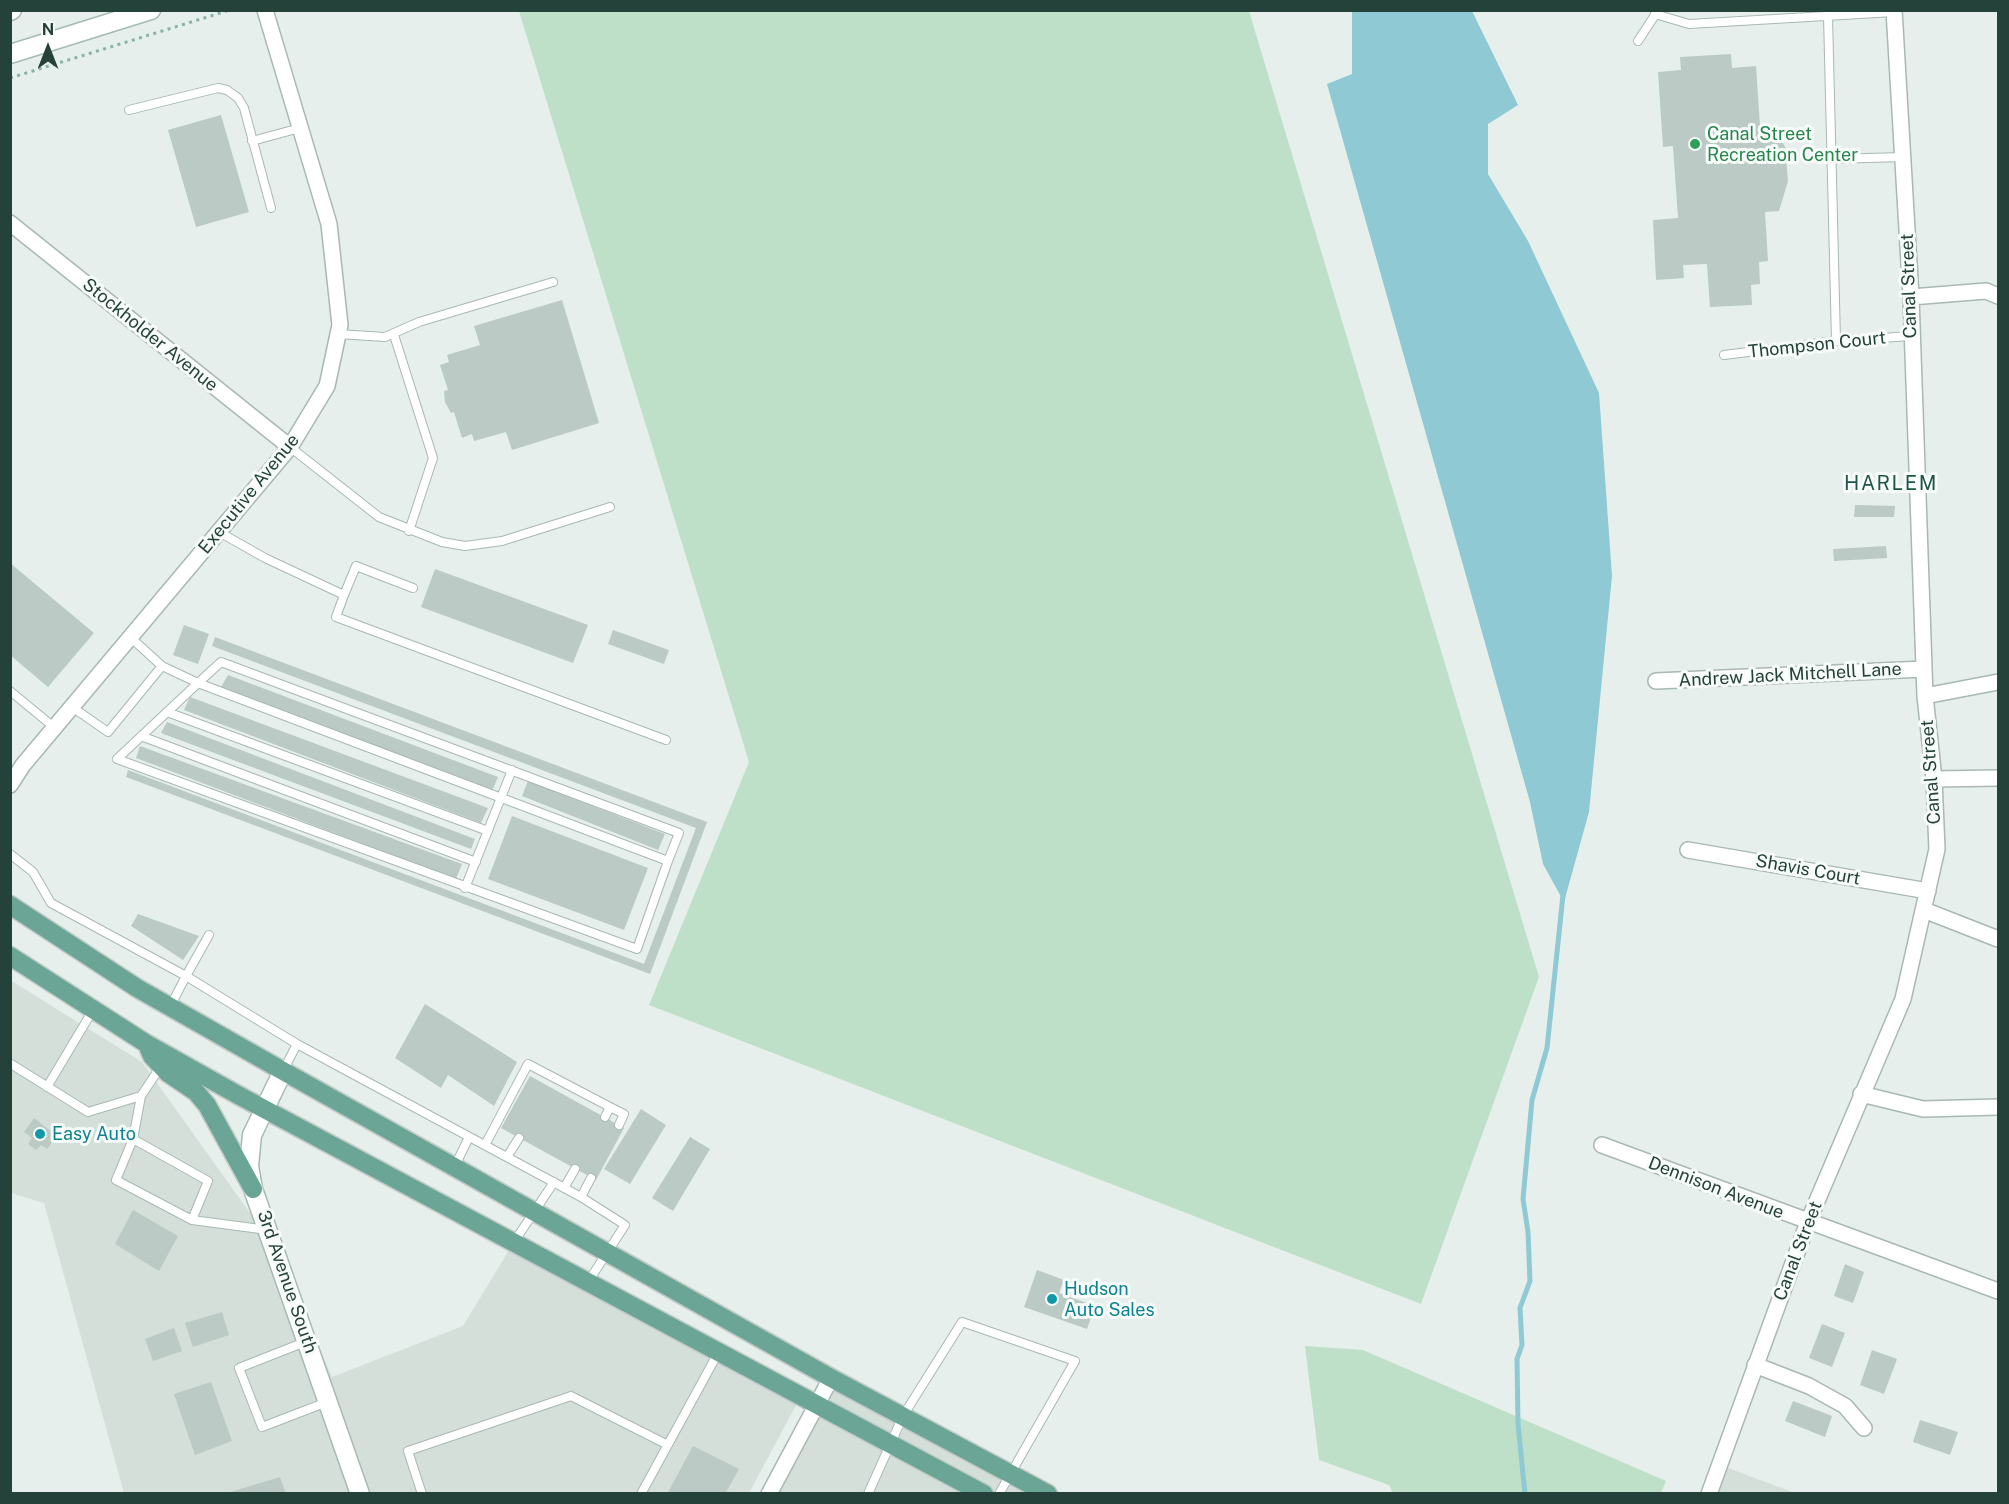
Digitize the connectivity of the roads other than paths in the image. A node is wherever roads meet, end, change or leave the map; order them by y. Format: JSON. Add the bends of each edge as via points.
{"nodes":[{"id":1,"x":151,"y":10,"type":"edge"},
{"id":2,"x":265,"y":10,"type":"edge"},
{"id":3,"x":1894,"y":11,"type":"edge"},
{"id":4,"x":1656,"y":12,"type":"edge"},
{"id":5,"x":1828,"y":16,"type":"junction"},
{"id":6,"x":1638,"y":41,"type":"dead end"},
{"id":7,"x":10,"y":54,"type":"edge"},
{"id":8,"x":129,"y":110,"type":"dead end"},
{"id":9,"x":300,"y":128,"type":"junction"},
{"id":10,"x":252,"y":141,"type":"junction"},
{"id":11,"x":1903,"y":157,"type":"junction"},
{"id":12,"x":1832,"y":159,"type":"junction"},
{"id":13,"x":271,"y":208,"type":"dead end"},
{"id":14,"x":10,"y":223,"type":"edge"},
{"id":15,"x":553,"y":282,"type":"dead end"},
{"id":16,"x":1998,"y":296,"type":"edge"},
{"id":17,"x":1911,"y":297,"type":"junction"},
{"id":18,"x":338,"y":334,"type":"junction"},
{"id":19,"x":394,"y":335,"type":"junction"},
{"id":20,"x":1911,"y":336,"type":"junction"},
{"id":21,"x":1836,"y":341,"type":"junction"},
{"id":22,"x":1724,"y":355,"type":"dead end"},
{"id":23,"x":290,"y":447,"type":"junction"},
{"id":24,"x":610,"y":507,"type":"dead end"},
{"id":25,"x":410,"y":531,"type":"junction"},
{"id":26,"x":219,"y":532,"type":"junction"},
{"id":27,"x":413,"y":588,"type":"dead end"},
{"id":28,"x":344,"y":595,"type":"junction"},
{"id":29,"x":130,"y":638,"type":"junction"},
{"id":30,"x":162,"y":666,"type":"junction"},
{"id":31,"x":1924,"y":669,"type":"junction"},
{"id":32,"x":1656,"y":681,"type":"dead end"},
{"id":33,"x":1998,"y":682,"type":"edge"},
{"id":34,"x":198,"y":683,"type":"junction"},
{"id":35,"x":10,"y":691,"type":"edge"},
{"id":36,"x":1925,"y":696,"type":"junction"},
{"id":37,"x":72,"y":707,"type":"junction"},
{"id":38,"x":167,"y":712,"type":"junction"},
{"id":39,"x":55,"y":728,"type":"junction"},
{"id":40,"x":141,"y":736,"type":"junction"},
{"id":41,"x":666,"y":740,"type":"dead end"},
{"id":42,"x":17,"y":762,"type":"edge"},
{"id":43,"x":512,"y":770,"type":"junction"},
{"id":44,"x":1934,"y":778,"type":"junction"},
{"id":45,"x":1998,"y":778,"type":"edge"},
{"id":46,"x":10,"y":785,"type":"edge"},
{"id":47,"x":501,"y":798,"type":"junction"},
{"id":48,"x":488,"y":831,"type":"junction"},
{"id":49,"x":1688,"y":850,"type":"dead end"},
{"id":50,"x":10,"y":854,"type":"edge"},
{"id":51,"x":668,"y":861,"type":"junction"},
{"id":52,"x":476,"y":862,"type":"junction"},
{"id":53,"x":465,"y":888,"type":"junction"},
{"id":54,"x":1928,"y":891,"type":"junction"},
{"id":55,"x":10,"y":905,"type":"edge"},
{"id":56,"x":1924,"y":910,"type":"junction"},
{"id":57,"x":209,"y":935,"type":"dead end"},
{"id":58,"x":1998,"y":939,"type":"edge"},
{"id":59,"x":10,"y":956,"type":"edge"},
{"id":60,"x":186,"y":976,"type":"junction"},
{"id":61,"x":170,"y":1007,"type":"junction"},
{"id":62,"x":93,"y":1010,"type":"junction"},
{"id":63,"x":147,"y":1044,"type":"junction"},
{"id":64,"x":297,"y":1044,"type":"junction"},
{"id":65,"x":11,"y":1064,"type":"edge"},
{"id":66,"x":161,"y":1066,"type":"junction"},
{"id":67,"x":282,"y":1071,"type":"junction"},
{"id":68,"x":555,"y":1078,"type":"junction"},
{"id":69,"x":47,"y":1087,"type":"junction"},
{"id":70,"x":550,"y":1087,"type":"dead end"},
{"id":71,"x":1861,"y":1094,"type":"junction"},
{"id":72,"x":141,"y":1096,"type":"junction"},
{"id":73,"x":610,"y":1107,"type":"junction"},
{"id":74,"x":1998,"y":1107,"type":"edge"},
{"id":75,"x":263,"y":1108,"type":"junction"},
{"id":76,"x":605,"y":1117,"type":"dead end"},
{"id":77,"x":619,"y":1125,"type":"dead end"},
{"id":78,"x":468,"y":1137,"type":"junction"},
{"id":79,"x":519,"y":1138,"type":"dead end"},
{"id":80,"x":133,"y":1139,"type":"junction"},
{"id":81,"x":485,"y":1145,"type":"junction"},
{"id":82,"x":1602,"y":1145,"type":"dead end"},
{"id":83,"x":507,"y":1157,"type":"junction"},
{"id":84,"x":454,"y":1167,"type":"junction"},
{"id":85,"x":575,"y":1169,"type":"dead end"},
{"id":86,"x":591,"y":1178,"type":"dead end"},
{"id":87,"x":554,"y":1182,"type":"junction"},
{"id":88,"x":564,"y":1188,"type":"junction"},
{"id":89,"x":254,"y":1190,"type":"junction"},
{"id":90,"x":581,"y":1197,"type":"junction"},
{"id":91,"x":534,"y":1210,"type":"junction"},
{"id":92,"x":192,"y":1220,"type":"junction"},
{"id":93,"x":1808,"y":1222,"type":"junction"},
{"id":94,"x":269,"y":1231,"type":"junction"},
{"id":95,"x":514,"y":1242,"type":"junction"},
{"id":96,"x":608,"y":1253,"type":"junction"},
{"id":97,"x":588,"y":1282,"type":"junction"},
{"id":98,"x":1998,"y":1291,"type":"edge"},
{"id":99,"x":307,"y":1341,"type":"junction"},
{"id":100,"x":719,"y":1352,"type":"junction"},
{"id":101,"x":1755,"y":1365,"type":"junction"},
{"id":102,"x":831,"y":1378,"type":"junction"},
{"id":103,"x":328,"y":1401,"type":"junction"},
{"id":104,"x":817,"y":1404,"type":"junction"},
{"id":105,"x":903,"y":1416,"type":"junction"},
{"id":106,"x":1864,"y":1428,"type":"dead end"},
{"id":107,"x":892,"y":1444,"type":"junction"},
{"id":108,"x":668,"y":1445,"type":"junction"},
{"id":109,"x":1012,"y":1474,"type":"junction"},
{"id":110,"x":360,"y":1494,"type":"edge"},
{"id":111,"x":422,"y":1494,"type":"edge"},
{"id":112,"x":641,"y":1494,"type":"edge"},
{"id":113,"x":769,"y":1494,"type":"edge"},
{"id":114,"x":868,"y":1494,"type":"edge"},
{"id":115,"x":984,"y":1494,"type":"edge"},
{"id":116,"x":999,"y":1494,"type":"edge"},
{"id":117,"x":1048,"y":1494,"type":"edge"},
{"id":118,"x":1710,"y":1494,"type":"edge"}],
"edges":[{"from":1,"to":7,"type":"main road"},
{"from":2,"to":9,"type":"street","name":"Executive Avenue"},
{"from":3,"to":5,"type":"lane"},
{"from":3,"to":11,"type":"street","name":"Canal Street"},
{"from":4,"to":5,"type":"lane","via":[[1689,24]]},
{"from":4,"to":6,"type":"lane"},
{"from":5,"to":12,"type":"lane"},
{"from":8,"to":10,"type":"lane","via":[[218,88],[238,98]]},
{"from":9,"to":10,"type":"lane"},
{"from":9,"to":18,"type":"street","name":"Executive Avenue","via":[[329,224]]},
{"from":10,"to":13,"type":"lane"},
{"from":11,"to":12,"type":"lane"},
{"from":11,"to":17,"type":"street","name":"Canal Street"},
{"from":12,"to":21,"type":"lane"},
{"from":14,"to":23,"type":"street","name":"Stockholder Avenue"},
{"from":15,"to":19,"type":"lane","via":[[419,322]]},
{"from":16,"to":17,"type":"street","via":[[1986,291]]},
{"from":17,"to":20,"type":"street","name":"Canal Street"},
{"from":18,"to":19,"type":"lane"},
{"from":18,"to":23,"type":"street","name":"Executive Avenue","via":[[327,386]]},
{"from":19,"to":25,"type":"lane","via":[[433,458]]},
{"from":20,"to":21,"type":"lane","name":"Thompson Court"},
{"from":20,"to":31,"type":"street","name":"Canal Street"},
{"from":21,"to":22,"type":"lane","name":"Thompson Court"},
{"from":23,"to":25,"type":"lane","via":[[379,518]]},
{"from":23,"to":26,"type":"street","name":"Executive Avenue"},
{"from":24,"to":25,"type":"lane","via":[[480,546],[442,542]]},
{"from":26,"to":28,"type":"lane"},
{"from":26,"to":29,"type":"street","name":"Executive Avenue"},
{"from":27,"to":28,"type":"lane","via":[[356,566]]},
{"from":28,"to":41,"type":"lane","via":[[336,617]]},
{"from":29,"to":30,"type":"lane"},
{"from":29,"to":37,"type":"street","name":"Executive Avenue"},
{"from":30,"to":34,"type":"lane"},
{"from":30,"to":37,"type":"lane","via":[[108,732]]},
{"from":31,"to":32,"type":"street","name":"Andrew Jack Mitchell Lane"},
{"from":31,"to":36,"type":"street","name":"Canal Street"},
{"from":33,"to":36,"type":"street"},
{"from":34,"to":38,"type":"lane"},
{"from":34,"to":43,"type":"lane","via":[[220,662]]},
{"from":34,"to":47,"type":"lane"},
{"from":35,"to":39,"type":"lane"},
{"from":36,"to":44,"type":"street","name":"Canal Street"},
{"from":37,"to":39,"type":"street","name":"Executive Avenue"},
{"from":38,"to":40,"type":"lane"},
{"from":38,"to":48,"type":"lane"},
{"from":39,"to":42,"type":"street","name":"Executive Avenue"},
{"from":40,"to":52,"type":"lane"},
{"from":40,"to":53,"type":"lane","via":[[117,759]]},
{"from":42,"to":46,"type":"street","name":"Executive Avenue"},
{"from":43,"to":47,"type":"lane"},
{"from":43,"to":51,"type":"lane","via":[[679,832]]},
{"from":44,"to":45,"type":"street"},
{"from":44,"to":54,"type":"street","name":"Canal Street","via":[[1936,849]]},
{"from":47,"to":48,"type":"lane"},
{"from":47,"to":51,"type":"lane"},
{"from":48,"to":52,"type":"lane"},
{"from":49,"to":54,"type":"street","name":"Shavis Court"},
{"from":50,"to":60,"type":"lane","via":[[33,872],[51,903]]},
{"from":51,"to":53,"type":"lane","via":[[637,949]]},
{"from":52,"to":53,"type":"lane"},
{"from":54,"to":56,"type":"street","name":"Canal Street"},
{"from":55,"to":61,"type":"main road"},
{"from":56,"to":58,"type":"street"},
{"from":56,"to":71,"type":"street","name":"Canal Street","via":[[1903,999]]},
{"from":57,"to":60,"type":"lane"},
{"from":59,"to":62,"type":"main road"},
{"from":60,"to":61,"type":"lane"},
{"from":60,"to":64,"type":"lane"},
{"from":61,"to":67,"type":"main road"},
{"from":62,"to":63,"type":"main road"},
{"from":62,"to":69,"type":"lane"},
{"from":63,"to":66,"type":"main road"},
{"from":63,"to":75,"type":"main road"},
{"from":64,"to":67,"type":"lane"},
{"from":64,"to":78,"type":"lane"},
{"from":65,"to":69,"type":"lane"},
{"from":66,"to":72,"type":"lane"},
{"from":66,"to":89,"type":"main road","via":[[207,1105]]},
{"from":67,"to":75,"type":"main road","name":"3rd Avenue South"},
{"from":67,"to":84,"type":"main road"},
{"from":68,"to":70,"type":"lane"},
{"from":68,"to":73,"type":"lane"},
{"from":68,"to":81,"type":"lane","via":[[528,1064]]},
{"from":69,"to":72,"type":"lane","via":[[88,1112]]},
{"from":71,"to":74,"type":"street","via":[[1923,1109]]},
{"from":71,"to":93,"type":"street","name":"Canal Street"},
{"from":72,"to":80,"type":"lane"},
{"from":73,"to":76,"type":"lane"},
{"from":73,"to":77,"type":"lane","via":[[624,1114]]},
{"from":75,"to":89,"type":"main road","name":"3rd Avenue South","via":[[252,1135],[249,1166]]},
{"from":75,"to":95,"type":"main road"},
{"from":78,"to":81,"type":"lane"},
{"from":78,"to":84,"type":"lane"},
{"from":79,"to":83,"type":"lane"},
{"from":80,"to":92,"type":"lane","via":[[208,1181]]},
{"from":80,"to":92,"type":"lane","via":[[116,1180]]},
{"from":81,"to":83,"type":"lane"},
{"from":82,"to":93,"type":"street","name":"Dennison Avenue"},
{"from":83,"to":87,"type":"lane"},
{"from":84,"to":91,"type":"main road"},
{"from":85,"to":88,"type":"lane"},
{"from":86,"to":90,"type":"lane"},
{"from":87,"to":88,"type":"lane"},
{"from":87,"to":91,"type":"lane"},
{"from":88,"to":90,"type":"lane"},
{"from":89,"to":94,"type":"main road","name":"3rd Avenue South"},
{"from":90,"to":96,"type":"lane","via":[[625,1225]]},
{"from":91,"to":95,"type":"lane"},
{"from":91,"to":96,"type":"main road"},
{"from":92,"to":94,"type":"lane"},
{"from":93,"to":98,"type":"street","name":"Dennison Avenue"},
{"from":93,"to":101,"type":"street","name":"Canal Street"},
{"from":94,"to":99,"type":"main road","name":"3rd Avenue South"},
{"from":95,"to":97,"type":"main road"},
{"from":96,"to":97,"type":"lane"},
{"from":96,"to":102,"type":"main road"},
{"from":97,"to":100,"type":"main road"},
{"from":99,"to":103,"type":"main road","name":"3rd Avenue South"},
{"from":99,"to":103,"type":"lane","via":[[239,1368],[262,1427]]},
{"from":100,"to":104,"type":"main road"},
{"from":100,"to":108,"type":"lane"},
{"from":101,"to":106,"type":"street","via":[[1809,1386],[1845,1406]]},
{"from":101,"to":118,"type":"street","name":"Canal Street"},
{"from":102,"to":104,"type":"street"},
{"from":102,"to":105,"type":"main road"},
{"from":103,"to":110,"type":"main road","name":"3rd Avenue South"},
{"from":104,"to":107,"type":"main road"},
{"from":104,"to":113,"type":"street"},
{"from":105,"to":107,"type":"lane"},
{"from":105,"to":109,"type":"main road"},
{"from":105,"to":109,"type":"lane","via":[[962,1322],[1075,1361]]},
{"from":107,"to":114,"type":"lane"},
{"from":107,"to":115,"type":"main road"},
{"from":108,"to":111,"type":"lane","via":[[571,1396],[408,1451]]},
{"from":108,"to":112,"type":"lane"},
{"from":109,"to":116,"type":"lane"},
{"from":109,"to":117,"type":"main road"}]}
